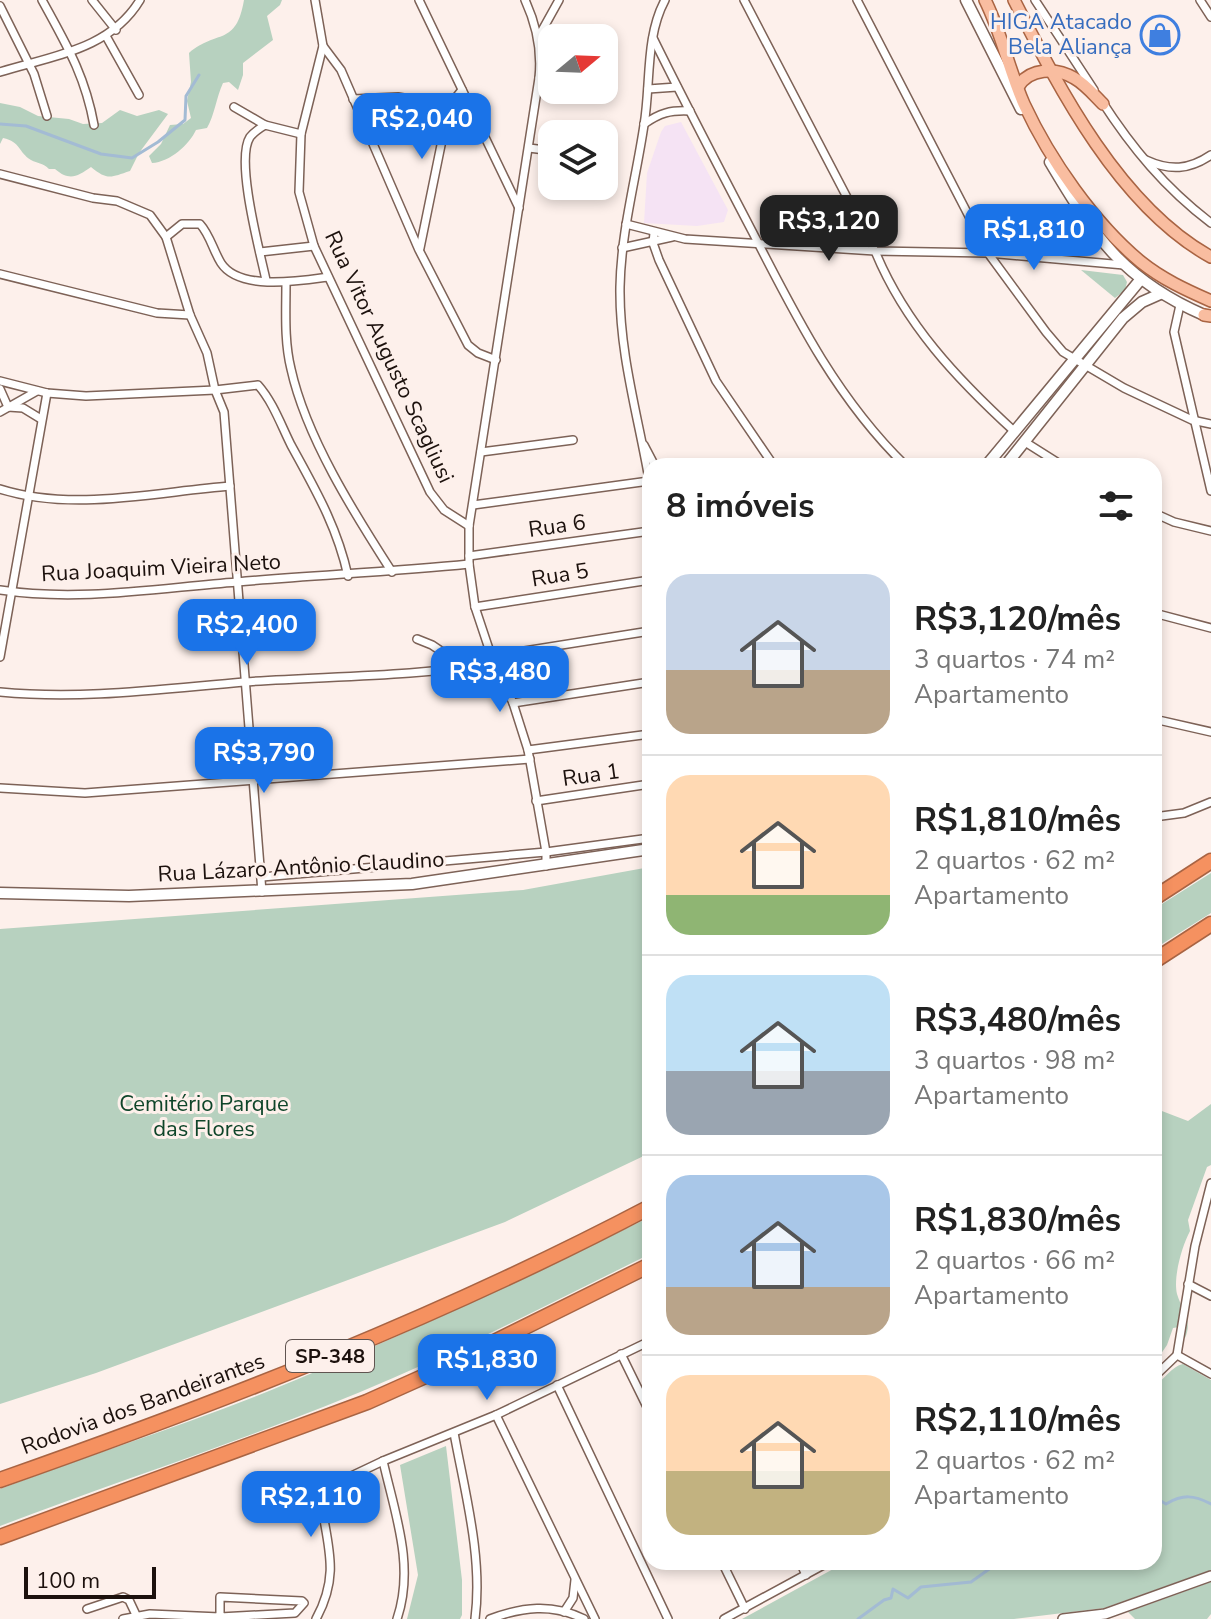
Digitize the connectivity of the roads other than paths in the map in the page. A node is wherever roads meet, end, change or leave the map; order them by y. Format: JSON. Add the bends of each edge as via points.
{"nodes":[{"id":1,"x":42,"y":0,"type":"edge"},
{"id":2,"x":92,"y":0,"type":"edge"},
{"id":3,"x":140,"y":0,"type":"edge"},
{"id":4,"x":315,"y":0,"type":"edge"},
{"id":5,"x":419,"y":0,"type":"edge"},
{"id":6,"x":525,"y":0,"type":"edge"},
{"id":7,"x":559,"y":0,"type":"edge"},
{"id":8,"x":665,"y":0,"type":"edge"},
{"id":9,"x":744,"y":0,"type":"edge"},
{"id":10,"x":857,"y":0,"type":"edge"},
{"id":11,"x":966,"y":0,"type":"edge"},
{"id":12,"x":985,"y":0,"type":"edge"},
{"id":13,"x":1014,"y":0,"type":"edge"},
{"id":14,"x":1035,"y":0,"type":"edge"},
{"id":15,"x":1200,"y":0,"type":"edge"},
{"id":16,"x":0,"y":6,"type":"edge"},
{"id":17,"x":1211,"y":17,"type":"edge"},
{"id":18,"x":545,"y":24,"type":"edge"},
{"id":19,"x":116,"y":30,"type":"junction"},
{"id":20,"x":106,"y":36,"type":"junction"},
{"id":21,"x":538,"y":37,"type":"edge"},
{"id":22,"x":653,"y":38,"type":"junction"},
{"id":23,"x":323,"y":46,"type":"junction"},
{"id":24,"x":71,"y":52,"type":"junction"},
{"id":25,"x":27,"y":63,"type":"junction"},
{"id":26,"x":0,"y":72,"type":"edge"},
{"id":27,"x":1052,"y":72,"type":"junction"},
{"id":28,"x":538,"y":85,"type":"edge"},
{"id":29,"x":677,"y":87,"type":"junction"},
{"id":30,"x":1018,"y":87,"type":"junction"},
{"id":31,"x":648,"y":89,"type":"junction"},
{"id":32,"x":462,"y":90,"type":"junction"},
{"id":33,"x":139,"y":95,"type":"dead end"},
{"id":34,"x":353,"y":99,"type":"junction"},
{"id":35,"x":1103,"y":104,"type":"junction"},
{"id":36,"x":449,"y":106,"type":"junction"},
{"id":37,"x":234,"y":107,"type":"dead end"},
{"id":38,"x":690,"y":111,"type":"junction"},
{"id":39,"x":1025,"y":111,"type":"junction"},
{"id":40,"x":47,"y":116,"type":"dead end"},
{"id":41,"x":644,"y":124,"type":"junction"},
{"id":42,"x":94,"y":125,"type":"dead end"},
{"id":43,"x":265,"y":125,"type":"junction"},
{"id":44,"x":301,"y":134,"type":"junction"},
{"id":45,"x":529,"y":148,"type":"junction"},
{"id":46,"x":538,"y":149,"type":"edge"},
{"id":47,"x":1211,"y":155,"type":"edge"},
{"id":48,"x":1141,"y":158,"type":"junction"},
{"id":49,"x":1061,"y":173,"type":"junction"},
{"id":50,"x":0,"y":174,"type":"edge"},
{"id":51,"x":520,"y":210,"type":"junction"},
{"id":52,"x":1211,"y":223,"type":"edge"},
{"id":53,"x":626,"y":224,"type":"junction"},
{"id":54,"x":654,"y":233,"type":"junction"},
{"id":55,"x":166,"y":237,"type":"junction"},
{"id":56,"x":674,"y":237,"type":"junction"},
{"id":57,"x":653,"y":243,"type":"junction"},
{"id":58,"x":758,"y":243,"type":"junction"},
{"id":59,"x":314,"y":246,"type":"junction"},
{"id":60,"x":622,"y":248,"type":"junction"},
{"id":61,"x":419,"y":250,"type":"junction"},
{"id":62,"x":875,"y":251,"type":"junction"},
{"id":63,"x":260,"y":252,"type":"junction"},
{"id":64,"x":988,"y":253,"type":"junction"},
{"id":65,"x":1211,"y":257,"type":"edge"},
{"id":66,"x":1124,"y":265,"type":"junction"},
{"id":67,"x":0,"y":274,"type":"edge"},
{"id":68,"x":328,"y":277,"type":"junction"},
{"id":69,"x":1141,"y":279,"type":"junction"},
{"id":70,"x":266,"y":280,"type":"junction"},
{"id":71,"x":286,"y":283,"type":"junction"},
{"id":72,"x":1160,"y":294,"type":"junction"},
{"id":73,"x":1211,"y":301,"type":"edge"},
{"id":74,"x":1180,"y":305,"type":"junction"},
{"id":75,"x":190,"y":315,"type":"junction"},
{"id":76,"x":1209,"y":316,"type":"edge"},
{"id":77,"x":1073,"y":358,"type":"junction"},
{"id":78,"x":496,"y":360,"type":"junction"},
{"id":79,"x":1087,"y":365,"type":"junction"},
{"id":80,"x":0,"y":381,"type":"edge"},
{"id":81,"x":0,"y":389,"type":"edge"},
{"id":82,"x":215,"y":390,"type":"junction"},
{"id":83,"x":37,"y":391,"type":"junction"},
{"id":84,"x":47,"y":393,"type":"junction"},
{"id":85,"x":4,"y":410,"type":"edge"},
{"id":86,"x":41,"y":419,"type":"junction"},
{"id":87,"x":1192,"y":420,"type":"junction"},
{"id":88,"x":1211,"y":424,"type":"edge"},
{"id":89,"x":1015,"y":432,"type":"junction"},
{"id":90,"x":639,"y":436,"type":"junction"},
{"id":91,"x":573,"y":440,"type":"dead end"},
{"id":92,"x":1025,"y":442,"type":"junction"},
{"id":93,"x":481,"y":452,"type":"junction"},
{"id":94,"x":644,"y":458,"type":"edge"},
{"id":95,"x":651,"y":458,"type":"edge"},
{"id":96,"x":768,"y":458,"type":"edge"},
{"id":97,"x":899,"y":458,"type":"edge"},
{"id":98,"x":993,"y":458,"type":"edge"},
{"id":99,"x":1012,"y":458,"type":"edge"},
{"id":100,"x":1050,"y":458,"type":"edge"},
{"id":101,"x":642,"y":483,"type":"edge"},
{"id":102,"x":230,"y":486,"type":"junction"},
{"id":103,"x":0,"y":489,"type":"edge"},
{"id":104,"x":1211,"y":491,"type":"edge"},
{"id":105,"x":28,"y":498,"type":"junction"},
{"id":106,"x":473,"y":505,"type":"junction"},
{"id":107,"x":1162,"y":517,"type":"edge"},
{"id":108,"x":469,"y":526,"type":"junction"},
{"id":109,"x":1211,"y":531,"type":"edge"},
{"id":110,"x":642,"y":532,"type":"edge"},
{"id":111,"x":469,"y":560,"type":"junction"},
{"id":112,"x":392,"y":572,"type":"junction"},
{"id":113,"x":348,"y":576,"type":"junction"},
{"id":114,"x":642,"y":581,"type":"edge"},
{"id":115,"x":236,"y":582,"type":"junction"},
{"id":116,"x":0,"y":590,"type":"edge"},
{"id":117,"x":10,"y":592,"type":"junction"},
{"id":118,"x":475,"y":607,"type":"junction"},
{"id":119,"x":1162,"y":615,"type":"edge"},
{"id":120,"x":1211,"y":628,"type":"edge"},
{"id":121,"x":642,"y":632,"type":"edge"},
{"id":122,"x":417,"y":639,"type":"dead end"},
{"id":123,"x":0,"y":657,"type":"edge"},
{"id":124,"x":493,"y":660,"type":"junction"},
{"id":125,"x":466,"y":668,"type":"junction"},
{"id":126,"x":244,"y":682,"type":"junction"},
{"id":127,"x":642,"y":683,"type":"edge"},
{"id":128,"x":0,"y":692,"type":"edge"},
{"id":129,"x":513,"y":703,"type":"junction"},
{"id":130,"x":1162,"y":721,"type":"edge"},
{"id":131,"x":1211,"y":732,"type":"edge"},
{"id":132,"x":642,"y":735,"type":"edge"},
{"id":133,"x":528,"y":750,"type":"junction"},
{"id":134,"x":530,"y":759,"type":"junction"},
{"id":135,"x":254,"y":780,"type":"junction"},
{"id":136,"x":642,"y":785,"type":"edge"},
{"id":137,"x":0,"y":788,"type":"edge"},
{"id":138,"x":536,"y":801,"type":"junction"},
{"id":139,"x":1211,"y":802,"type":"edge"},
{"id":140,"x":1162,"y":816,"type":"edge"},
{"id":141,"x":642,"y":839,"type":"edge"},
{"id":142,"x":642,"y":850,"type":"edge"},
{"id":143,"x":546,"y":852,"type":"junction"},
{"id":144,"x":1211,"y":861,"type":"edge"},
{"id":145,"x":546,"y":866,"type":"junction"},
{"id":146,"x":262,"y":877,"type":"junction"},
{"id":147,"x":262,"y":892,"type":"junction"},
{"id":148,"x":0,"y":893,"type":"edge"},
{"id":149,"x":1162,"y":893,"type":"edge"},
{"id":150,"x":1211,"y":924,"type":"edge"},
{"id":151,"x":1162,"y":956,"type":"edge"},
{"id":152,"x":1211,"y":1183,"type":"edge"},
{"id":153,"x":642,"y":1211,"type":"edge"},
{"id":154,"x":1208,"y":1212,"type":"edge"},
{"id":155,"x":642,"y":1269,"type":"edge"},
{"id":156,"x":1188,"y":1284,"type":"junction"},
{"id":157,"x":1211,"y":1296,"type":"edge"},
{"id":158,"x":642,"y":1345,"type":"edge"},
{"id":159,"x":621,"y":1354,"type":"junction"},
{"id":160,"x":1177,"y":1355,"type":"junction"},
{"id":161,"x":1162,"y":1369,"type":"edge"},
{"id":162,"x":1211,"y":1374,"type":"edge"},
{"id":163,"x":557,"y":1385,"type":"junction"},
{"id":164,"x":642,"y":1397,"type":"edge"},
{"id":165,"x":496,"y":1415,"type":"junction"},
{"id":166,"x":454,"y":1433,"type":"junction"},
{"id":167,"x":383,"y":1461,"type":"junction"},
{"id":168,"x":0,"y":1480,"type":"edge"},
{"id":169,"x":0,"y":1537,"type":"edge"},
{"id":170,"x":642,"y":1564,"type":"edge"},
{"id":171,"x":645,"y":1570,"type":"edge"},
{"id":172,"x":726,"y":1570,"type":"edge"},
{"id":173,"x":804,"y":1570,"type":"edge"},
{"id":174,"x":815,"y":1570,"type":"edge"},
{"id":175,"x":806,"y":1575,"type":"junction"},
{"id":176,"x":1211,"y":1576,"type":"edge"},
{"id":177,"x":575,"y":1578,"type":"junction"},
{"id":178,"x":87,"y":1609,"type":"dead end"},
{"id":179,"x":745,"y":1609,"type":"junction"},
{"id":180,"x":564,"y":1612,"type":"junction"},
{"id":181,"x":1108,"y":1616,"type":"edge"},
{"id":182,"x":137,"y":1617,"type":"edge"},
{"id":183,"x":220,"y":1617,"type":"junction"},
{"id":184,"x":123,"y":1619,"type":"edge"},
{"id":185,"x":316,"y":1619,"type":"edge"},
{"id":186,"x":397,"y":1619,"type":"edge"},
{"id":187,"x":475,"y":1619,"type":"edge"},
{"id":188,"x":490,"y":1619,"type":"edge"},
{"id":189,"x":584,"y":1619,"type":"edge"},
{"id":190,"x":595,"y":1619,"type":"edge"},
{"id":191,"x":668,"y":1619,"type":"edge"},
{"id":192,"x":724,"y":1619,"type":"edge"},
{"id":193,"x":1063,"y":1619,"type":"edge"}],
"edges":[{"from":1,"to":24,"type":"street"},
{"from":2,"to":19,"type":"street"},
{"from":3,"to":19,"type":"street"},
{"from":4,"to":23,"type":"street","name":"Rua Vitor Augusto Scagliusi"},
{"from":5,"to":32,"type":"street"},
{"from":6,"to":21,"type":"street"},
{"from":7,"to":18,"type":"street"},
{"from":8,"to":22,"type":"street"},
{"from":9,"to":62,"type":"street"},
{"from":10,"to":64,"type":"street"},
{"from":11,"to":39,"type":"main road"},
{"from":12,"to":30,"type":"main road"},
{"from":13,"to":27,"type":"main road"},
{"from":14,"to":35,"type":"street"},
{"from":15,"to":17,"type":"street"},
{"from":16,"to":25,"type":"street"},
{"from":19,"to":20,"type":"street"},
{"from":20,"to":24,"type":"street"},
{"from":20,"to":33,"type":"street"},
{"from":22,"to":29,"type":"street"},
{"from":22,"to":31,"type":"street"},
{"from":23,"to":34,"type":"street"},
{"from":23,"to":44,"type":"street","name":"Rua Vitor Augusto Scagliusi"},
{"from":24,"to":25,"type":"street"},
{"from":24,"to":42,"type":"street","via":[[88,92]]},
{"from":25,"to":26,"type":"street"},
{"from":25,"to":40,"type":"street"},
{"from":27,"to":30,"type":"main road","via":[[1032,72]]},
{"from":27,"to":35,"type":"main road","via":[[1078,80]]},
{"from":27,"to":65,"type":"main road","via":[[1146,208]]},
{"from":28,"to":45,"type":"street"},
{"from":29,"to":31,"type":"street"},
{"from":29,"to":38,"type":"street"},
{"from":30,"to":39,"type":"main road"},
{"from":31,"to":41,"type":"street"},
{"from":32,"to":36,"type":"street"},
{"from":32,"to":51,"type":"street"},
{"from":34,"to":36,"type":"street","via":[[398,97]]},
{"from":34,"to":61,"type":"street"},
{"from":35,"to":48,"type":"street"},
{"from":36,"to":61,"type":"street"},
{"from":37,"to":43,"type":"street"},
{"from":38,"to":41,"type":"street","via":[[671,110]]},
{"from":38,"to":58,"type":"street"},
{"from":39,"to":49,"type":"main road"},
{"from":41,"to":53,"type":"street"},
{"from":43,"to":44,"type":"street"},
{"from":43,"to":63,"type":"street","via":[[251,136],[246,152]]},
{"from":44,"to":59,"type":"street","name":"Rua Vitor Augusto Scagliusi","via":[[299,192]]},
{"from":45,"to":46,"type":"street"},
{"from":45,"to":51,"type":"street"},
{"from":47,"to":48,"type":"street","via":[[1172,169]]},
{"from":48,"to":52,"type":"street"},
{"from":49,"to":66,"type":"main road","via":[[1099,240]]},
{"from":49,"to":73,"type":"main road","via":[[1100,222],[1143,263]]},
{"from":50,"to":55,"type":"street","via":[[136,208],[150,215]]},
{"from":51,"to":78,"type":"street"},
{"from":53,"to":54,"type":"street"},
{"from":53,"to":60,"type":"street"},
{"from":54,"to":56,"type":"street"},
{"from":54,"to":57,"type":"street"},
{"from":55,"to":70,"type":"street","via":[[182,224],[200,224],[231,275]]},
{"from":55,"to":75,"type":"street"},
{"from":56,"to":57,"type":"street"},
{"from":56,"to":58,"type":"street"},
{"from":57,"to":60,"type":"street"},
{"from":57,"to":96,"type":"street","via":[[716,381]]},
{"from":58,"to":62,"type":"street"},
{"from":58,"to":97,"type":"street","via":[[826,369]]},
{"from":59,"to":63,"type":"street"},
{"from":59,"to":68,"type":"street","name":"Rua Vitor Augusto Scagliusi"},
{"from":60,"to":90,"type":"street","via":[[622,321]]},
{"from":61,"to":78,"type":"street","via":[[468,345]]},
{"from":62,"to":64,"type":"street"},
{"from":62,"to":89,"type":"street","via":[[888,283],[937,354]]},
{"from":63,"to":70,"type":"street"},
{"from":64,"to":66,"type":"street"},
{"from":64,"to":77,"type":"street","via":[[1046,332]]},
{"from":66,"to":69,"type":"main road"},
{"from":67,"to":75,"type":"street","via":[[157,313]]},
{"from":68,"to":71,"type":"street"},
{"from":68,"to":108,"type":"street","name":"Rua Vitor Augusto Scagliusi","via":[[430,492],[444,510]]},
{"from":69,"to":72,"type":"main road"},
{"from":69,"to":77,"type":"main road"},
{"from":70,"to":71,"type":"street"},
{"from":71,"to":112,"type":"street","via":[[290,368],[310,423],[349,505]]},
{"from":72,"to":74,"type":"main road"},
{"from":72,"to":79,"type":"main road","via":[[1133,308]]},
{"from":74,"to":76,"type":"main road"},
{"from":74,"to":87,"type":"street","via":[[1174,332]]},
{"from":75,"to":82,"type":"street","via":[[207,353]]},
{"from":77,"to":79,"type":"street"},
{"from":77,"to":89,"type":"main road"},
{"from":78,"to":93,"type":"street"},
{"from":79,"to":87,"type":"street"},
{"from":79,"to":92,"type":"main road"},
{"from":80,"to":83,"type":"street"},
{"from":81,"to":85,"type":"street"},
{"from":82,"to":84,"type":"street"},
{"from":82,"to":102,"type":"street","via":[[224,412]]},
{"from":82,"to":113,"type":"street","via":[[258,385],[263,391],[328,512]]},
{"from":83,"to":84,"type":"street"},
{"from":83,"to":85,"type":"street"},
{"from":84,"to":86,"type":"street"},
{"from":85,"to":86,"type":"street","via":[[23,408]]},
{"from":86,"to":105,"type":"street"},
{"from":87,"to":88,"type":"street"},
{"from":87,"to":104,"type":"street"},
{"from":89,"to":98,"type":"main road"},
{"from":90,"to":94,"type":"street"},
{"from":90,"to":95,"type":"street"},
{"from":91,"to":93,"type":"street"},
{"from":92,"to":99,"type":"main road"},
{"from":92,"to":100,"type":"street"},
{"from":93,"to":106,"type":"street"},
{"from":101,"to":106,"type":"street"},
{"from":102,"to":105,"type":"street","via":[[113,497]]},
{"from":102,"to":115,"type":"street"},
{"from":103,"to":105,"type":"street"},
{"from":105,"to":117,"type":"street"},
{"from":106,"to":108,"type":"street"},
{"from":107,"to":109,"type":"street"},
{"from":108,"to":111,"type":"street"},
{"from":110,"to":111,"type":"street","name":"Rua 6"},
{"from":111,"to":112,"type":"street","name":"Rua Joaquim Vieira Neto"},
{"from":111,"to":118,"type":"street"},
{"from":112,"to":113,"type":"street","name":"Rua Joaquim Vieira Neto"},
{"from":113,"to":115,"type":"street","name":"Rua Joaquim Vieira Neto"},
{"from":114,"to":118,"type":"street","name":"Rua 5"},
{"from":115,"to":117,"type":"street","name":"Rua Joaquim Vieira Neto","via":[[145,592]]},
{"from":115,"to":126,"type":"street"},
{"from":116,"to":117,"type":"street","name":"Rua Joaquim Vieira Neto"},
{"from":117,"to":123,"type":"street"},
{"from":118,"to":124,"type":"street"},
{"from":119,"to":120,"type":"street"},
{"from":121,"to":124,"type":"street"},
{"from":122,"to":125,"type":"street"},
{"from":124,"to":125,"type":"street"},
{"from":124,"to":129,"type":"street"},
{"from":125,"to":126,"type":"street"},
{"from":126,"to":128,"type":"street","via":[[125,694]]},
{"from":126,"to":135,"type":"street"},
{"from":127,"to":129,"type":"street"},
{"from":129,"to":133,"type":"street"},
{"from":130,"to":131,"type":"street"},
{"from":132,"to":133,"type":"street"},
{"from":133,"to":134,"type":"street"},
{"from":134,"to":135,"type":"street"},
{"from":134,"to":138,"type":"street"},
{"from":135,"to":137,"type":"street","via":[[85,793]]},
{"from":135,"to":146,"type":"street"},
{"from":136,"to":138,"type":"street","name":"Rua 1"},
{"from":138,"to":143,"type":"street"},
{"from":139,"to":140,"type":"street"},
{"from":141,"to":143,"type":"street"},
{"from":142,"to":145,"type":"main road","name":"Rua Lázaro Antônio Claudino"},
{"from":143,"to":145,"type":"street"},
{"from":143,"to":146,"type":"street"},
{"from":144,"to":149,"type":"highway"},
{"from":145,"to":147,"type":"main road","name":"Rua Lázaro Antônio Claudino","via":[[412,884]]},
{"from":146,"to":147,"type":"street"},
{"from":147,"to":148,"type":"main road","name":"Rua Lázaro Antônio Claudino"},
{"from":150,"to":151,"type":"highway"},
{"from":152,"to":154,"type":"street"},
{"from":153,"to":168,"type":"highway","name":"Rodovia dos Bandeirantes","number":"SP-348","via":[[451,1305],[280,1377]]},
{"from":154,"to":156,"type":"street"},
{"from":155,"to":169,"type":"highway","number":"SP-348","via":[[367,1402]]},
{"from":156,"to":157,"type":"street"},
{"from":156,"to":160,"type":"street"},
{"from":158,"to":159,"type":"street"},
{"from":159,"to":163,"type":"street"},
{"from":159,"to":164,"type":"street"},
{"from":160,"to":161,"type":"street"},
{"from":160,"to":162,"type":"street"},
{"from":163,"to":165,"type":"street"},
{"from":163,"to":170,"type":"street"},
{"from":165,"to":166,"type":"street"},
{"from":165,"to":177,"type":"street"},
{"from":166,"to":167,"type":"street"},
{"from":166,"to":187,"type":"street","via":[[475,1555]]},
{"from":167,"to":185,"type":"street","via":[[324,1489],[321,1502],[332,1580]]},
{"from":167,"to":186,"type":"street","via":[[406,1569]]},
{"from":171,"to":191,"type":"street"},
{"from":172,"to":179,"type":"street"},
{"from":173,"to":175,"type":"street"},
{"from":174,"to":175,"type":"street"},
{"from":175,"to":179,"type":"street"},
{"from":176,"to":181,"type":"street"},
{"from":177,"to":180,"type":"street","via":[[573,1598]]},
{"from":177,"to":190,"type":"street"},
{"from":178,"to":182,"type":"street","via":[[123,1597]]},
{"from":179,"to":192,"type":"street"},
{"from":180,"to":188,"type":"street","via":[[533,1607]]},
{"from":180,"to":189,"type":"street"},
{"from":181,"to":193,"type":"street"},
{"from":182,"to":183,"type":"street"},
{"from":182,"to":184,"type":"street"},
{"from":183,"to":183,"type":"street","via":[[295,1613],[304,1603],[220,1597]]}]}
